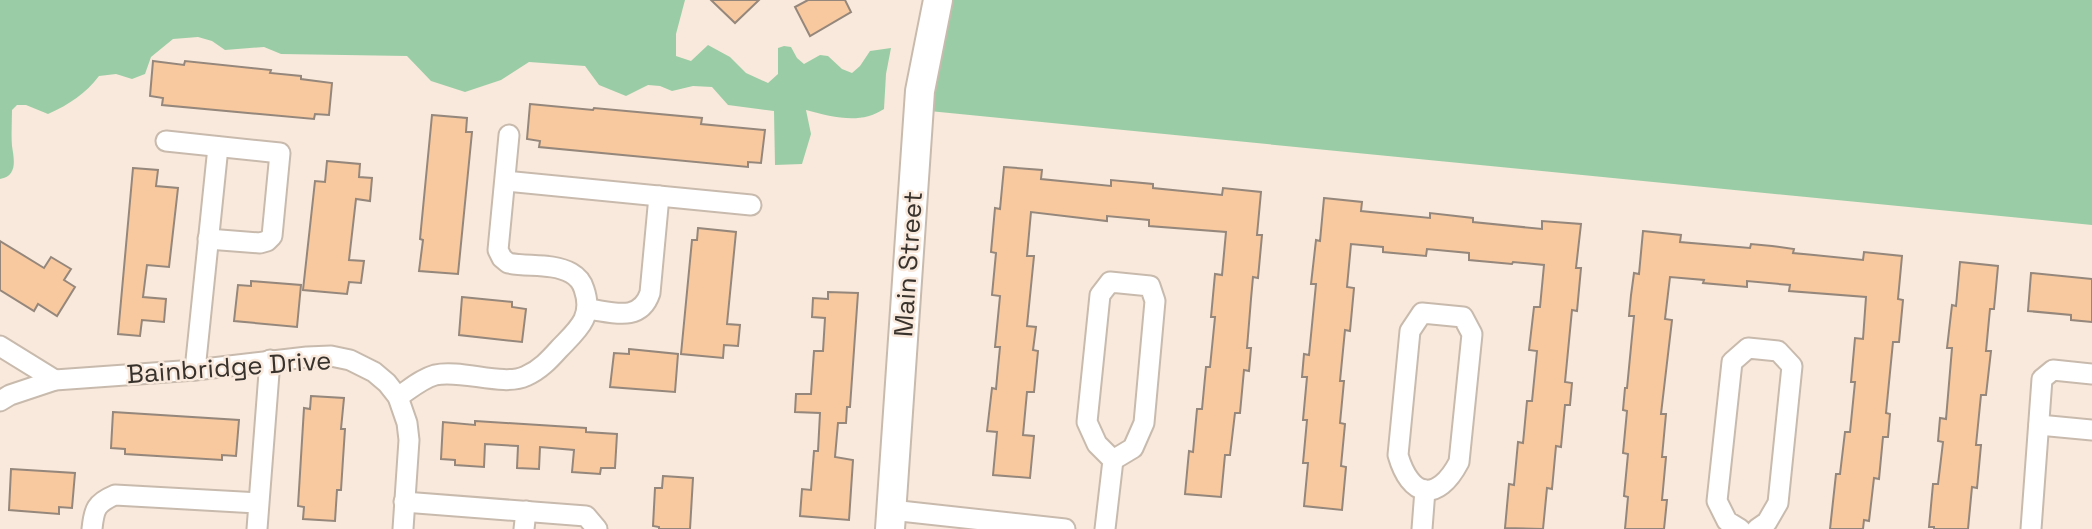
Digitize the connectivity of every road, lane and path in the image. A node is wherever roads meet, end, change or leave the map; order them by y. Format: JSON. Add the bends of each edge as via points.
{"nodes":[{"id":1,"x":938,"y":0,"type":"edge"},
{"id":2,"x":509,"y":135,"type":"dead end"},
{"id":3,"x":166,"y":141,"type":"dead end"},
{"id":4,"x":218,"y":147,"type":"junction"},
{"id":5,"x":506,"y":181,"type":"junction"},
{"id":6,"x":659,"y":196,"type":"junction"},
{"id":7,"x":751,"y":205,"type":"dead end"},
{"id":8,"x":208,"y":239,"type":"junction"},
{"id":9,"x":588,"y":309,"type":"junction"},
{"id":10,"x":0,"y":346,"type":"edge"},
{"id":11,"x":270,"y":360,"type":"junction"},
{"id":12,"x":195,"y":370,"type":"junction"},
{"id":13,"x":2092,"y":374,"type":"edge"},
{"id":14,"x":55,"y":380,"type":"junction"},
{"id":15,"x":398,"y":397,"type":"junction"},
{"id":16,"x":0,"y":401,"type":"edge"},
{"id":17,"x":2039,"y":425,"type":"junction"},
{"id":18,"x":2092,"y":430,"type":"edge"},
{"id":19,"x":1113,"y":460,"type":"junction"},
{"id":20,"x":1425,"y":490,"type":"junction"},
{"id":21,"x":404,"y":502,"type":"junction"},
{"id":22,"x":258,"y":503,"type":"junction"},
{"id":23,"x":890,"y":519,"type":"edge"},
{"id":24,"x":525,"y":520,"type":"edge"},
{"id":25,"x":92,"y":529,"type":"edge"},
{"id":26,"x":257,"y":529,"type":"edge"},
{"id":27,"x":402,"y":529,"type":"edge"},
{"id":28,"x":597,"y":529,"type":"edge"},
{"id":29,"x":1065,"y":529,"type":"edge"},
{"id":30,"x":1105,"y":529,"type":"edge"},
{"id":31,"x":1422,"y":529,"type":"edge"},
{"id":32,"x":1740,"y":529,"type":"edge"},
{"id":33,"x":1757,"y":529,"type":"edge"},
{"id":34,"x":2031,"y":529,"type":"edge"}],
"edges":[{"from":1,"to":23,"type":"main road","name":"Main Street","via":[[920,91]]},
{"from":2,"to":5,"type":"street"},
{"from":3,"to":4,"type":"street"},
{"from":4,"to":8,"type":"street"},
{"from":4,"to":8,"type":"street","via":[[280,153],[272,236],[260,243]]},
{"from":5,"to":6,"type":"street"},
{"from":5,"to":9,"type":"street","via":[[498,250],[502,258],[518,265],[569,271],[583,284]]},
{"from":6,"to":7,"type":"street"},
{"from":6,"to":9,"type":"street","via":[[646,303],[629,313]]},
{"from":8,"to":12,"type":"street"},
{"from":9,"to":15,"type":"street","via":[[576,334],[553,358],[526,376],[514,380],[435,376]]},
{"from":10,"to":14,"type":"street"},
{"from":11,"to":12,"type":"street","name":"Bainbridge Drive"},
{"from":11,"to":15,"type":"street","name":"Bainbridge Drive","via":[[331,356],[350,360],[374,372]]},
{"from":11,"to":22,"type":"street"},
{"from":12,"to":14,"type":"street","name":"Bainbridge Drive"},
{"from":13,"to":17,"type":"street","via":[[2053,370],[2042,379]]},
{"from":14,"to":16,"type":"street","name":"Bainbridge Drive"},
{"from":15,"to":21,"type":"street","name":"Bainbridge Drive","via":[[409,440]]},
{"from":17,"to":18,"type":"street"},
{"from":17,"to":34,"type":"street"},
{"from":19,"to":19,"type":"street","via":[[1097,444],[1087,422],[1100,295],[1110,282],[1150,286],[1155,301],[1144,423],[1133,448]]},
{"from":19,"to":30,"type":"street"},
{"from":20,"to":20,"type":"street","via":[[1415,487],[1403,472],[1398,454],[1410,331],[1422,313],[1464,317],[1472,334],[1458,462],[1450,478],[1436,489]]},
{"from":20,"to":31,"type":"street"},
{"from":21,"to":24,"type":"street"},
{"from":21,"to":27,"type":"street","name":"Bainbridge Drive"},
{"from":22,"to":25,"type":"street","via":[[114,495],[101,501]]},
{"from":22,"to":26,"type":"street"},
{"from":23,"to":29,"type":"street"},
{"from":24,"to":28,"type":"street","via":[[586,516]]},
{"from":32,"to":33,"type":"street","via":[[1727,521],[1717,501],[1732,362],[1748,348],[1778,351],[1792,366],[1778,503]]}]}
